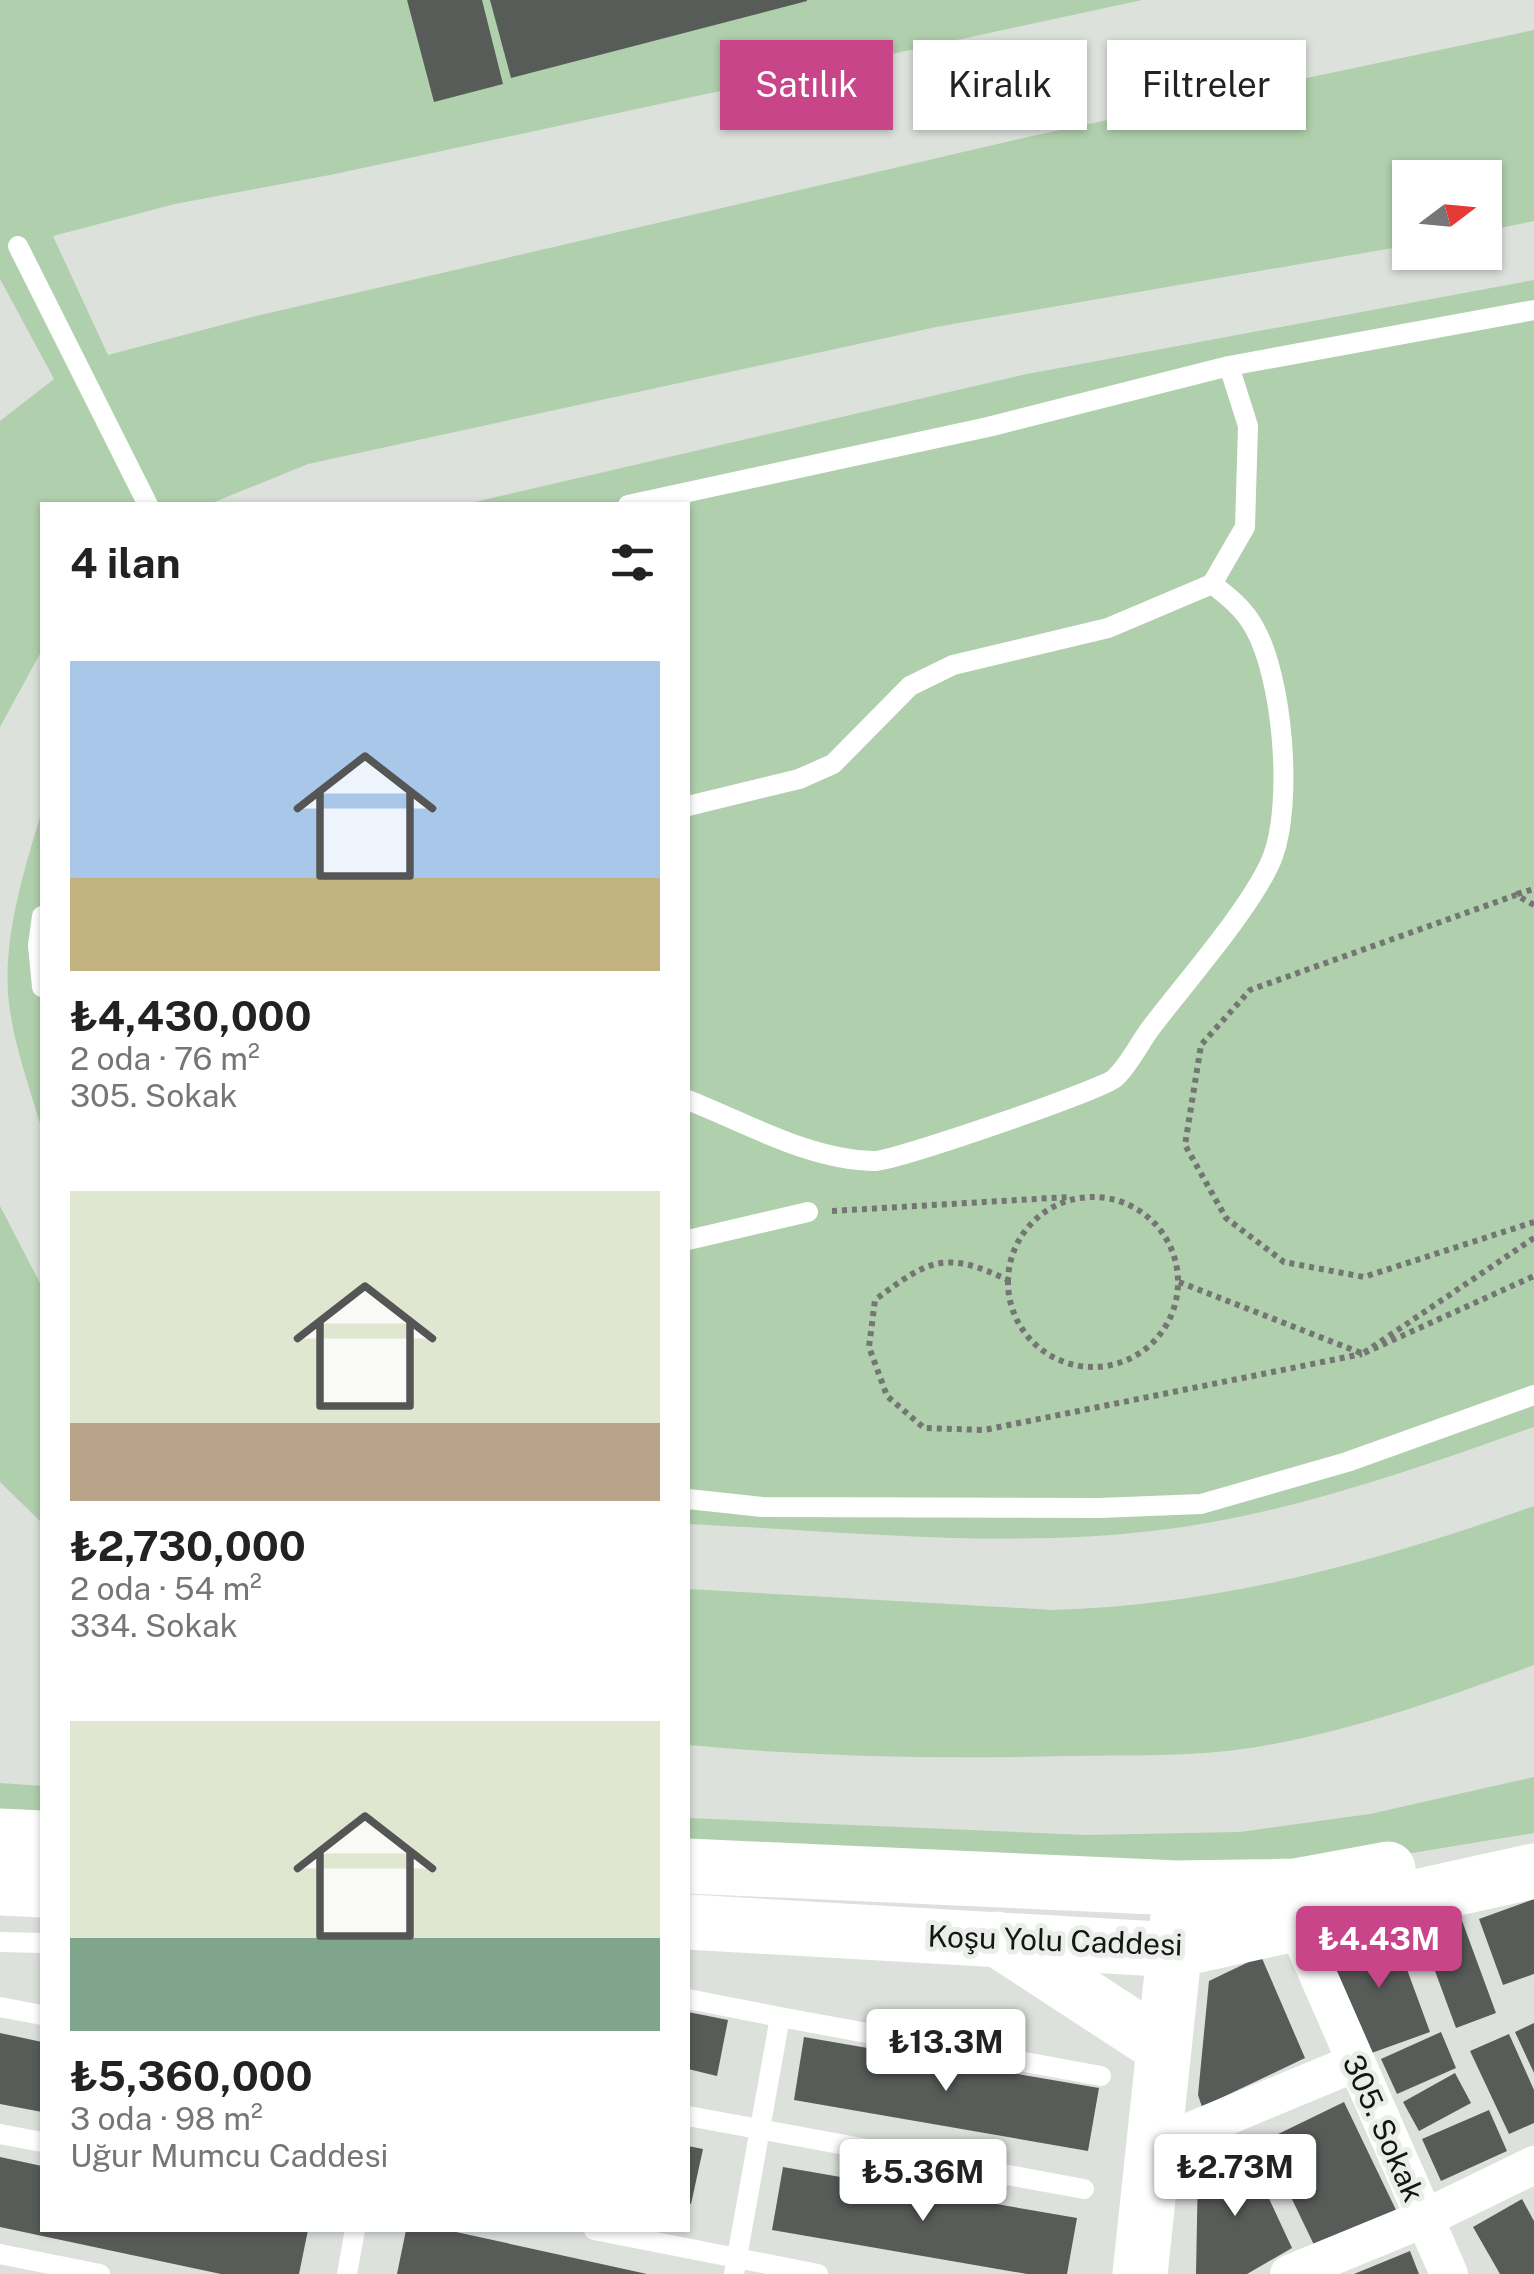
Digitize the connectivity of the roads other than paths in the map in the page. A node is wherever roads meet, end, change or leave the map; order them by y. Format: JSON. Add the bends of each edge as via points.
{"nodes":[{"id":1,"x":18,"y":246,"type":"dead end"},
{"id":2,"x":1534,"y":310,"type":"edge"},
{"id":3,"x":1229,"y":366,"type":"junction"},
{"id":4,"x":146,"y":502,"type":"edge"},
{"id":5,"x":642,"y":502,"type":"edge"},
{"id":6,"x":1212,"y":584,"type":"junction"},
{"id":7,"x":690,"y":806,"type":"edge"},
{"id":8,"x":40,"y":930,"type":"edge"},
{"id":9,"x":40,"y":966,"type":"edge"},
{"id":10,"x":690,"y":1101,"type":"edge"},
{"id":11,"x":808,"y":1212,"type":"road end"},
{"id":12,"x":690,"y":1240,"type":"edge"},
{"id":13,"x":1534,"y":1395,"type":"edge"},
{"id":14,"x":690,"y":1499,"type":"edge"},
{"id":15,"x":0,"y":1836,"type":"edge"},
{"id":16,"x":40,"y":1838,"type":"edge"},
{"id":17,"x":1534,"y":1843,"type":"edge"},
{"id":18,"x":690,"y":1866,"type":"edge"},
{"id":19,"x":1534,"y":1872,"type":"edge"},
{"id":20,"x":1122,"y":1885,"type":"junction"},
{"id":21,"x":0,"y":1888,"type":"edge"},
{"id":22,"x":40,"y":1890,"type":"edge"},
{"id":23,"x":1296,"y":1906,"type":"junction"},
{"id":24,"x":690,"y":1922,"type":"edge"},
{"id":25,"x":1177,"y":1934,"type":"junction"},
{"id":26,"x":995,"y":1938,"type":"junction"},
{"id":27,"x":0,"y":1942,"type":"edge"},
{"id":28,"x":40,"y":1942,"type":"edge"},
{"id":29,"x":690,"y":1999,"type":"edge"},
{"id":30,"x":0,"y":2007,"type":"edge"},
{"id":31,"x":40,"y":2015,"type":"edge"},
{"id":32,"x":780,"y":2017,"type":"junction"},
{"id":33,"x":1164,"y":2048,"type":"junction"},
{"id":34,"x":1354,"y":2063,"type":"junction"},
{"id":35,"x":1101,"y":2076,"type":"dead end"},
{"id":36,"x":690,"y":2116,"type":"edge"},
{"id":37,"x":760,"y":2130,"type":"junction"},
{"id":38,"x":0,"y":2134,"type":"edge"},
{"id":39,"x":40,"y":2142,"type":"edge"},
{"id":40,"x":1156,"y":2146,"type":"junction"},
{"id":41,"x":1534,"y":2164,"type":"edge"},
{"id":42,"x":1084,"y":2189,"type":"dead end"},
{"id":43,"x":1423,"y":2218,"type":"junction"},
{"id":44,"x":355,"y":2232,"type":"edge"},
{"id":45,"x":602,"y":2232,"type":"edge"},
{"id":46,"x":0,"y":2254,"type":"edge"},
{"id":47,"x":736,"y":2267,"type":"edge"},
{"id":48,"x":100,"y":2274,"type":"edge"},
{"id":49,"x":347,"y":2274,"type":"edge"},
{"id":50,"x":818,"y":2274,"type":"edge"},
{"id":51,"x":1140,"y":2274,"type":"edge"},
{"id":52,"x":1289,"y":2274,"type":"edge"},
{"id":53,"x":1449,"y":2274,"type":"edge"}],
"edges":[{"from":1,"to":4,"type":"lane"},
{"from":2,"to":3,"type":"lane"},
{"from":3,"to":5,"type":"lane","via":[[988,427]]},
{"from":3,"to":6,"type":"lane","via":[[1248,426],[1245,528]]},
{"from":6,"to":7,"type":"lane","via":[[1108,628],[952,665],[910,686],[833,764]]},
{"from":6,"to":10,"type":"lane","via":[[1255,628],[1270,676],[1285,763],[1280,827],[1272,859],[1231,923],[1114,1080],[878,1162],[825,1154]]},
{"from":8,"to":9,"type":"lane"},
{"from":11,"to":12,"type":"lane"},
{"from":13,"to":14,"type":"lane","via":[[1347,1462],[1201,1504],[762,1507]]},
{"from":15,"to":16,"type":"main road"},
{"from":17,"to":23,"type":"main road","name":"Koşu Yolu Caddesi"},
{"from":18,"to":20,"type":"main road","name":"Koşu Yolu Caddesi"},
{"from":19,"to":23,"type":"main road","name":"Koşu Yolu Caddesi"},
{"from":20,"to":23,"type":"main road","name":"Koşu Yolu Caddesi"},
{"from":20,"to":25,"type":"main road","via":[[1164,1898]]},
{"from":21,"to":22,"type":"main road"},
{"from":23,"to":25,"type":"main road","name":"Koşu Yolu Caddesi"},
{"from":23,"to":34,"type":"street","name":"305. Sokak"},
{"from":24,"to":26,"type":"main road","name":"Koşu Yolu Caddesi"},
{"from":25,"to":26,"type":"main road","name":"Koşu Yolu Caddesi"},
{"from":25,"to":33,"type":"main road"},
{"from":26,"to":33,"type":"main road"},
{"from":27,"to":28,"type":"lane"},
{"from":29,"to":32,"type":"lane"},
{"from":30,"to":31,"type":"lane"},
{"from":32,"to":35,"type":"lane"},
{"from":32,"to":37,"type":"lane"},
{"from":33,"to":40,"type":"main road"},
{"from":34,"to":40,"type":"street"},
{"from":34,"to":43,"type":"street","name":"305. Sokak"},
{"from":36,"to":37,"type":"lane"},
{"from":37,"to":42,"type":"lane"},
{"from":37,"to":47,"type":"lane"},
{"from":38,"to":39,"type":"lane"},
{"from":40,"to":51,"type":"main road"},
{"from":41,"to":43,"type":"street"},
{"from":43,"to":52,"type":"street"},
{"from":43,"to":53,"type":"street","name":"305. Sokak"},
{"from":44,"to":49,"type":"lane"},
{"from":45,"to":47,"type":"lane"},
{"from":46,"to":48,"type":"lane"},
{"from":47,"to":50,"type":"lane"}]}
